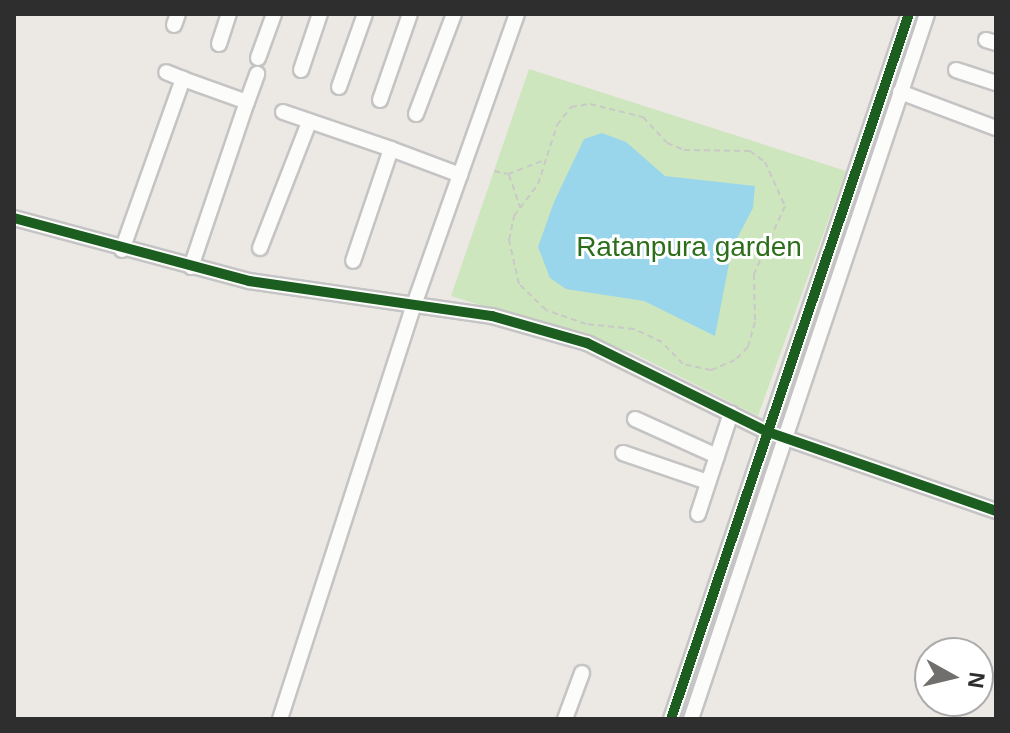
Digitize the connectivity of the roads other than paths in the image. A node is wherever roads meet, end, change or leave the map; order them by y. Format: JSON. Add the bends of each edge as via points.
{"nodes":[{"id":1,"x":229,"y":14,"type":"edge"},
{"id":2,"x":274,"y":14,"type":"edge"},
{"id":3,"x":320,"y":14,"type":"edge"},
{"id":4,"x":365,"y":14,"type":"edge"},
{"id":5,"x":410,"y":14,"type":"edge"},
{"id":6,"x":454,"y":14,"type":"edge"},
{"id":7,"x":517,"y":14,"type":"edge"},
{"id":8,"x":909,"y":14,"type":"edge"},
{"id":9,"x":927,"y":14,"type":"edge"},
{"id":10,"x":219,"y":44,"type":"dead end"},
{"id":11,"x":258,"y":58,"type":"dead end"},
{"id":12,"x":301,"y":70,"type":"dead end"},
{"id":13,"x":956,"y":70,"type":"dead end"},
{"id":14,"x":166,"y":72,"type":"dead end"},
{"id":15,"x":257,"y":74,"type":"dead end"},
{"id":16,"x":183,"y":79,"type":"junction"},
{"id":17,"x":996,"y":83,"type":"edge"},
{"id":18,"x":339,"y":87,"type":"dead end"},
{"id":19,"x":900,"y":92,"type":"junction"},
{"id":20,"x":380,"y":100,"type":"dead end"},
{"id":21,"x":247,"y":102,"type":"junction"},
{"id":22,"x":283,"y":112,"type":"dead end"},
{"id":23,"x":416,"y":114,"type":"dead end"},
{"id":24,"x":309,"y":122,"type":"junction"},
{"id":25,"x":996,"y":128,"type":"edge"},
{"id":26,"x":391,"y":149,"type":"junction"},
{"id":27,"x":460,"y":175,"type":"junction"},
{"id":28,"x":14,"y":218,"type":"edge"},
{"id":29,"x":260,"y":248,"type":"dead end"},
{"id":30,"x":122,"y":250,"type":"junction"},
{"id":31,"x":353,"y":261,"type":"dead end"},
{"id":32,"x":191,"y":267,"type":"junction"},
{"id":33,"x":415,"y":302,"type":"junction"},
{"id":34,"x":731,"y":413,"type":"junction"},
{"id":35,"x":635,"y":419,"type":"dead end"},
{"id":36,"x":768,"y":432,"type":"junction"},
{"id":37,"x":787,"y":438,"type":"junction"},
{"id":38,"x":623,"y":453,"type":"dead end"},
{"id":39,"x":717,"y":456,"type":"junction"},
{"id":40,"x":708,"y":482,"type":"junction"},
{"id":41,"x":996,"y":511,"type":"edge"},
{"id":42,"x":698,"y":514,"type":"dead end"},
{"id":43,"x":582,"y":673,"type":"dead end"},
{"id":44,"x":280,"y":719,"type":"edge"},
{"id":45,"x":565,"y":719,"type":"edge"},
{"id":46,"x":671,"y":719,"type":"edge"},
{"id":47,"x":691,"y":719,"type":"edge"}],
"edges":[{"from":1,"to":10,"type":"street"},
{"from":2,"to":11,"type":"street"},
{"from":3,"to":12,"type":"street"},
{"from":4,"to":18,"type":"street"},
{"from":5,"to":20,"type":"street"},
{"from":6,"to":23,"type":"street"},
{"from":7,"to":27,"type":"street"},
{"from":8,"to":36,"type":"street"},
{"from":9,"to":19,"type":"street"},
{"from":13,"to":17,"type":"street"},
{"from":14,"to":16,"type":"street"},
{"from":15,"to":21,"type":"street"},
{"from":16,"to":21,"type":"street"},
{"from":16,"to":30,"type":"street"},
{"from":19,"to":25,"type":"street"},
{"from":19,"to":37,"type":"street"},
{"from":21,"to":32,"type":"street"},
{"from":22,"to":24,"type":"street"},
{"from":24,"to":26,"type":"street"},
{"from":24,"to":29,"type":"street"},
{"from":26,"to":27,"type":"street"},
{"from":26,"to":31,"type":"street"},
{"from":27,"to":33,"type":"street"},
{"from":28,"to":30,"type":"street"},
{"from":30,"to":32,"type":"street"},
{"from":32,"to":33,"type":"street","via":[[249,281]]},
{"from":33,"to":34,"type":"street","via":[[492,316],[587,343]]},
{"from":33,"to":44,"type":"street"},
{"from":34,"to":36,"type":"street"},
{"from":34,"to":39,"type":"street"},
{"from":35,"to":39,"type":"street"},
{"from":36,"to":37,"type":"street"},
{"from":36,"to":46,"type":"street"},
{"from":37,"to":41,"type":"street"},
{"from":37,"to":47,"type":"street"},
{"from":38,"to":40,"type":"street"},
{"from":39,"to":40,"type":"street"},
{"from":40,"to":42,"type":"street"},
{"from":43,"to":45,"type":"street"}]}
